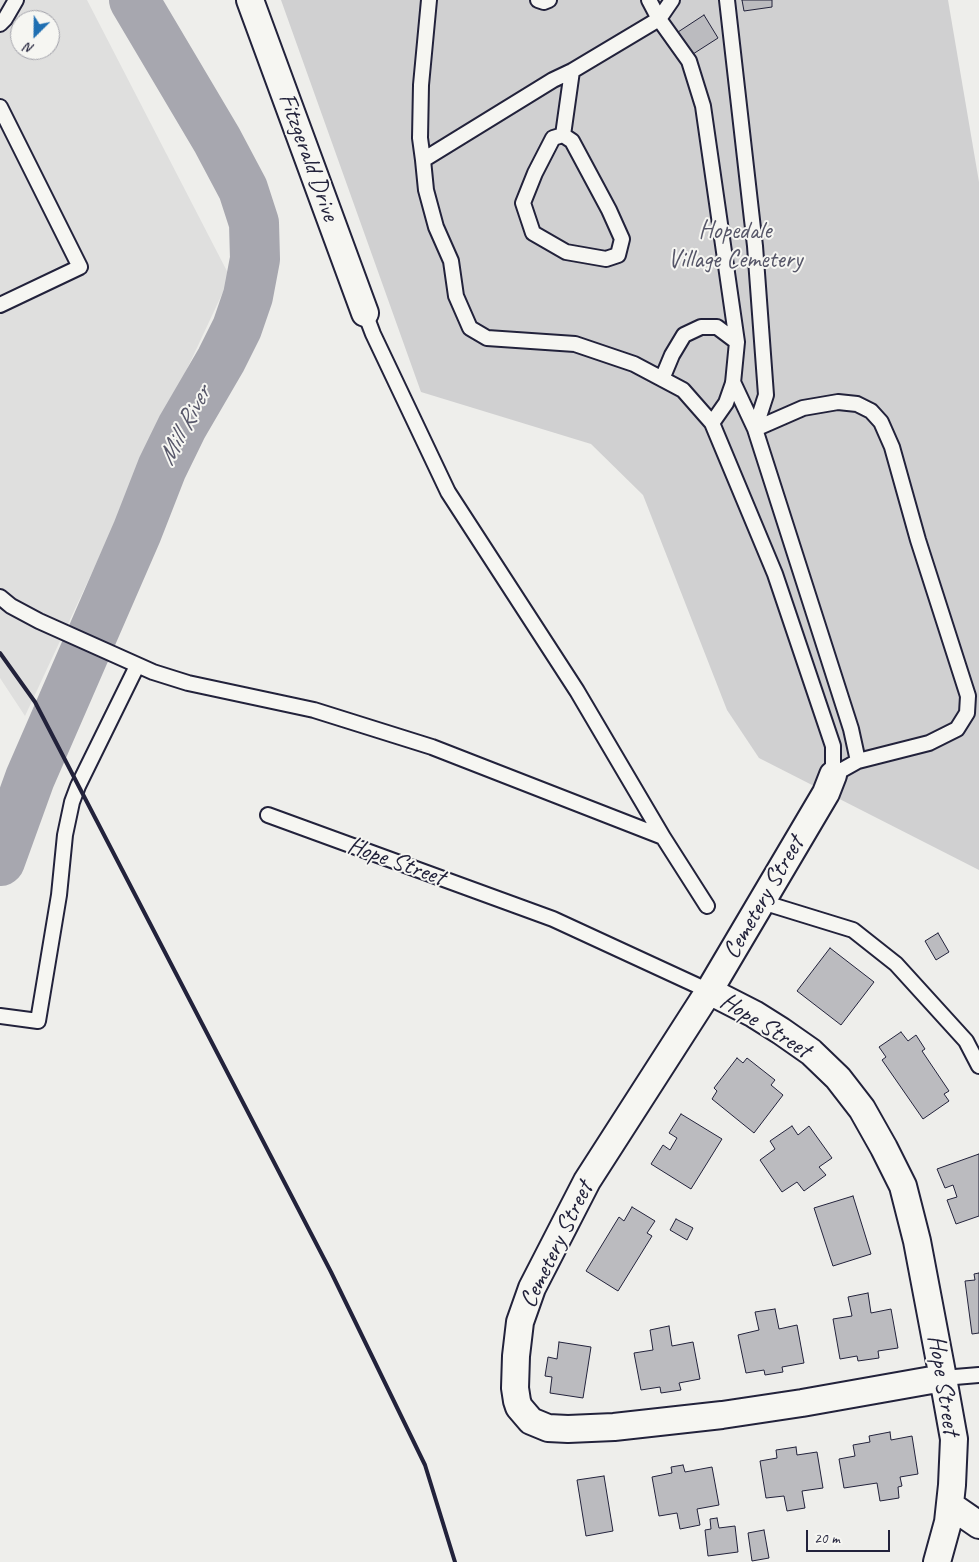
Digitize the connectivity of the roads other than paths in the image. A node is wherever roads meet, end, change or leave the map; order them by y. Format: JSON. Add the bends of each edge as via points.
{"nodes":[{"id":1,"x":16,"y":0,"type":"edge"},
{"id":2,"x":250,"y":0,"type":"edge"},
{"id":3,"x":429,"y":0,"type":"edge"},
{"id":4,"x":538,"y":0,"type":"edge"},
{"id":5,"x":549,"y":0,"type":"edge"},
{"id":6,"x":649,"y":0,"type":"edge"},
{"id":7,"x":672,"y":0,"type":"edge"},
{"id":8,"x":727,"y":0,"type":"edge"},
{"id":9,"x":659,"y":18,"type":"junction"},
{"id":10,"x":0,"y":24,"type":"edge"},
{"id":11,"x":572,"y":72,"type":"junction"},
{"id":12,"x":0,"y":108,"type":"edge"},
{"id":13,"x":564,"y":134,"type":"junction"},
{"id":14,"x":423,"y":160,"type":"junction"},
{"id":15,"x":0,"y":305,"type":"edge"},
{"id":16,"x":365,"y":313,"type":"joint"},
{"id":17,"x":736,"y":342,"type":"junction"},
{"id":18,"x":662,"y":379,"type":"junction"},
{"id":19,"x":733,"y":382,"type":"junction"},
{"id":20,"x":712,"y":423,"type":"junction"},
{"id":21,"x":755,"y":429,"type":"junction"},
{"id":22,"x":0,"y":597,"type":"edge"},
{"id":23,"x":132,"y":664,"type":"junction"},
{"id":24,"x":858,"y":761,"type":"junction"},
{"id":25,"x":833,"y":775,"type":"junction"},
{"id":26,"x":268,"y":815,"type":"dead end"},
{"id":27,"x":663,"y":837,"type":"junction"},
{"id":28,"x":762,"y":902,"type":"junction"},
{"id":29,"x":707,"y":906,"type":"dead end"},
{"id":30,"x":709,"y":991,"type":"junction"},
{"id":31,"x":0,"y":1016,"type":"edge"},
{"id":32,"x":979,"y":1066,"type":"edge"},
{"id":33,"x":979,"y":1375,"type":"edge"},
{"id":34,"x":944,"y":1378,"type":"junction"},
{"id":35,"x":950,"y":1506,"type":"junction"},
{"id":36,"x":979,"y":1525,"type":"edge"},
{"id":37,"x":937,"y":1562,"type":"edge"}],
"edges":[{"from":1,"to":10,"type":"lane"},
{"from":2,"to":16,"type":"street","name":"Fitzgerald Drive"},
{"from":3,"to":14,"type":"lane","via":[[421,85]]},
{"from":4,"to":5,"type":"lane"},
{"from":6,"to":9,"type":"lane"},
{"from":7,"to":9,"type":"lane"},
{"from":8,"to":21,"type":"lane","via":[[756,246],[766,394]]},
{"from":9,"to":11,"type":"lane"},
{"from":9,"to":17,"type":"lane","via":[[689,61],[703,106]]},
{"from":11,"to":13,"type":"lane"},
{"from":11,"to":14,"type":"lane","via":[[553,80]]},
{"from":12,"to":15,"type":"lane","via":[[80,267]]},
{"from":13,"to":13,"type":"lane","via":[[553,138],[523,203],[534,234],[566,252],[606,259],[618,255],[622,239],[572,141]]},
{"from":14,"to":18,"type":"lane","via":[[426,190],[436,227],[450,262],[456,296],[470,328],[486,338],[576,344],[634,364]]},
{"from":16,"to":27,"type":"lane","via":[[448,492],[577,691]]},
{"from":17,"to":18,"type":"lane","via":[[717,327],[701,327],[684,335]]},
{"from":17,"to":19,"type":"lane"},
{"from":18,"to":20,"type":"lane","via":[[683,390]]},
{"from":19,"to":20,"type":"lane","via":[[726,402]]},
{"from":19,"to":21,"type":"lane"},
{"from":20,"to":25,"type":"lane","via":[[775,574],[833,746]]},
{"from":21,"to":24,"type":"lane","via":[[846,711]]},
{"from":21,"to":24,"type":"lane","via":[[803,408],[838,402],[857,404],[881,422],[892,447],[968,696],[967,713],[956,729],[929,743]]},
{"from":22,"to":23,"type":"lane","via":[[24,614]]},
{"from":23,"to":27,"type":"lane","via":[[188,683],[314,710],[432,747]]},
{"from":23,"to":31,"type":"lane","via":[[70,810],[38,1021]]},
{"from":24,"to":25,"type":"lane"},
{"from":25,"to":28,"type":"street","name":"Cemetery Street","via":[[826,793]]},
{"from":26,"to":30,"type":"lane","name":"Hope Street","via":[[553,919]]},
{"from":27,"to":29,"type":"lane"},
{"from":28,"to":30,"type":"street","name":"Cemetery Street"},
{"from":28,"to":32,"type":"lane","via":[[853,930],[896,964],[966,1041]]},
{"from":30,"to":34,"type":"street","name":"Hope Street","via":[[754,1014],[810,1052],[838,1078],[862,1109],[903,1186]]},
{"from":30,"to":34,"type":"street","name":"Cemetery Street","via":[[587,1182],[532,1288],[520,1322],[515,1388],[518,1407],[531,1421],[548,1428],[614,1427],[722,1415]]},
{"from":33,"to":34,"type":"lane"},
{"from":34,"to":35,"type":"street","name":"Hope Street","via":[[954,1439]]},
{"from":35,"to":36,"type":"street"},
{"from":35,"to":37,"type":"street","name":"Hope Street"}]}
